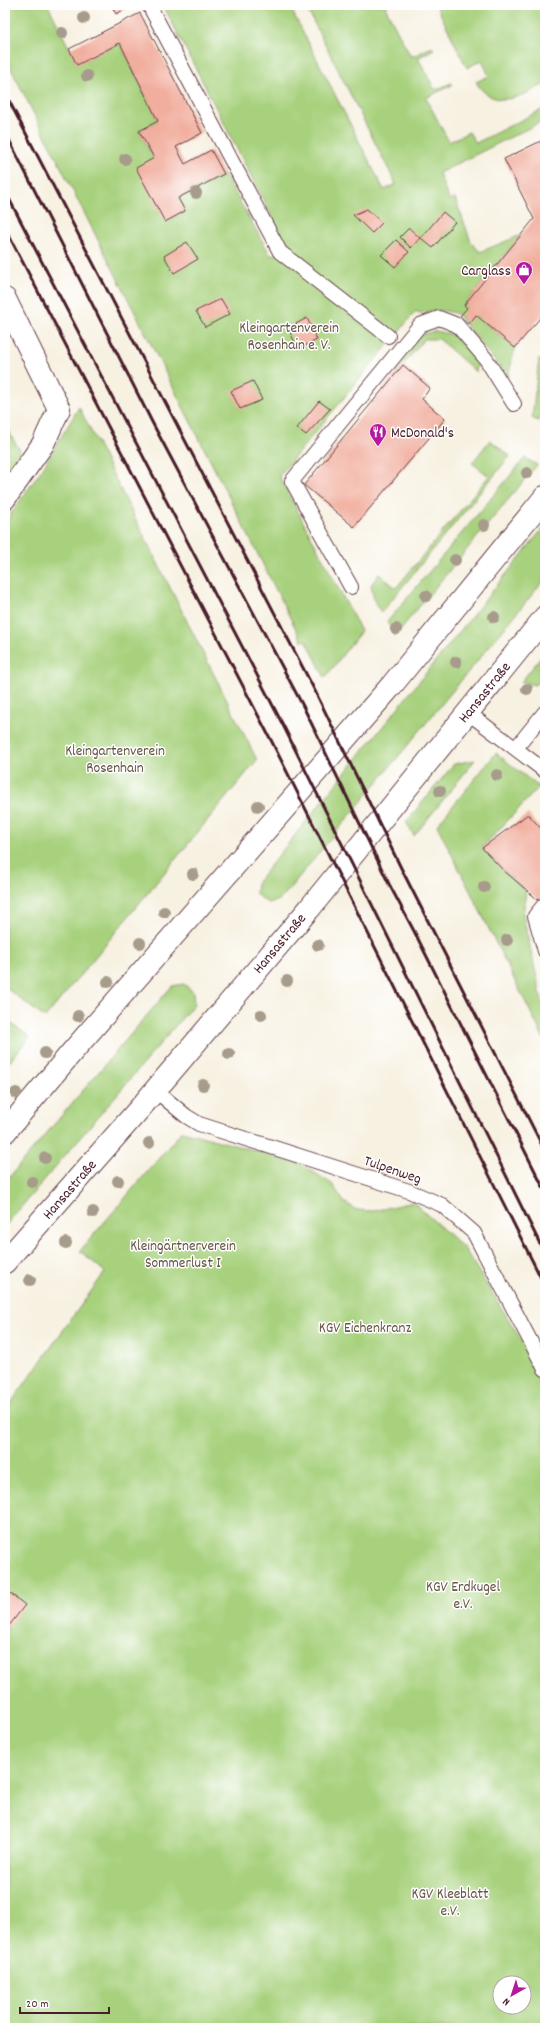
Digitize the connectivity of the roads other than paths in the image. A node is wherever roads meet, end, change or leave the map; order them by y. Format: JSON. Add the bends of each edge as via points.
{"nodes":[{"id":1,"x":149,"y":5,"type":"edge"},
{"id":2,"x":5,"y":299,"type":"edge"},
{"id":3,"x":388,"y":336,"type":"dead end"},
{"id":4,"x":514,"y":404,"type":"dead end"},
{"id":5,"x":545,"y":497,"type":"edge"},
{"id":6,"x":5,"y":498,"type":"edge"},
{"id":7,"x":351,"y":587,"type":"dead end"},
{"id":8,"x":545,"y":617,"type":"edge"},
{"id":9,"x":467,"y":712,"type":"junction"},
{"id":10,"x":545,"y":712,"type":"edge"},
{"id":11,"x":516,"y":748,"type":"junction"},
{"id":12,"x":545,"y":771,"type":"edge"},
{"id":13,"x":544,"y":905,"type":"dead end"},
{"id":14,"x":545,"y":951,"type":"edge"},
{"id":15,"x":155,"y":1090,"type":"junction"},
{"id":16,"x":5,"y":1132,"type":"edge"},
{"id":17,"x":5,"y":1262,"type":"edge"},
{"id":18,"x":545,"y":1369,"type":"edge"}],
"edges":[{"from":1,"to":3,"type":"lane","via":[[280,252]]},
{"from":2,"to":6,"type":"main road","via":[[59,409],[43,444]]},
{"from":4,"to":7,"type":"lane","via":[[486,358],[457,326],[439,318],[420,324],[292,481]]},
{"from":5,"to":16,"type":"main road","via":[[392,685]]},
{"from":8,"to":9,"type":"main road","name":"Hansastraße"},
{"from":9,"to":11,"type":"lane"},
{"from":9,"to":15,"type":"main road","name":"Hansastraße","via":[[309,909]]},
{"from":10,"to":11,"type":"lane"},
{"from":11,"to":12,"type":"lane"},
{"from":13,"to":14,"type":"lane","via":[[536,916]]},
{"from":15,"to":17,"type":"main road","name":"Hansastraße"},
{"from":15,"to":18,"type":"lane","name":"Tulpenweg","via":[[199,1124],[409,1191],[442,1205],[474,1233]]}]}
